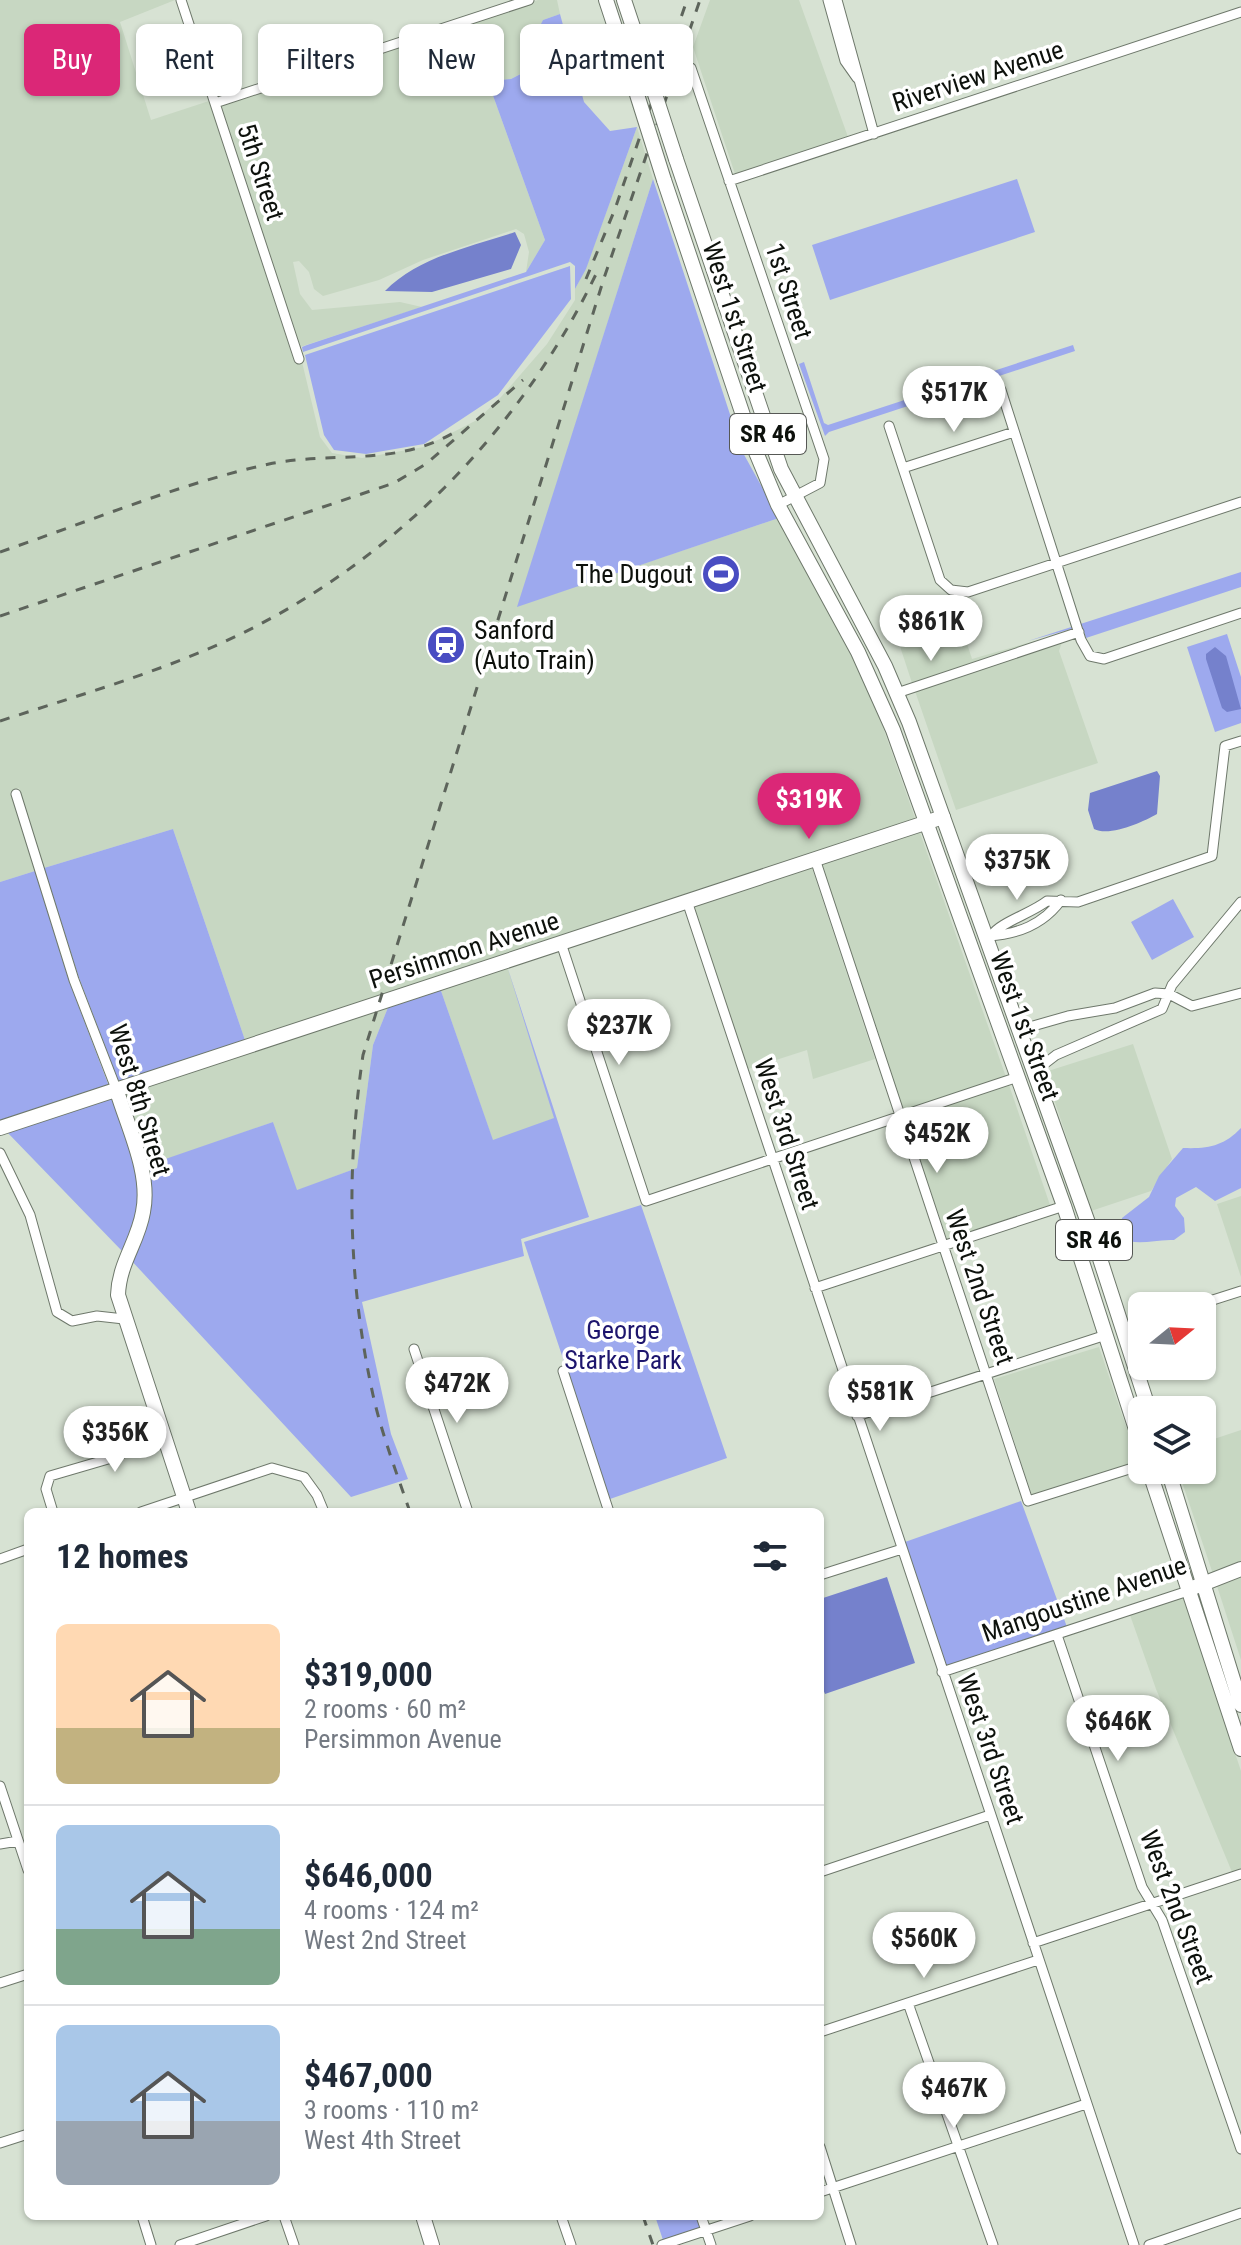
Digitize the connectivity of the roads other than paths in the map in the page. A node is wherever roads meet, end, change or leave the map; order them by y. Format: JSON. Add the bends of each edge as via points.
{"nodes":[{"id":1,"x":181,"y":0,"type":"edge"},
{"id":2,"x":529,"y":0,"type":"edge"},
{"id":3,"x":606,"y":0,"type":"edge"},
{"id":4,"x":624,"y":0,"type":"edge"},
{"id":5,"x":828,"y":0,"type":"edge"},
{"id":6,"x":837,"y":0,"type":"edge"},
{"id":7,"x":1241,"y":12,"type":"edge"},
{"id":8,"x":845,"y":22,"type":"junction"},
{"id":9,"x":833,"y":26,"type":"junction"},
{"id":10,"x":693,"y":74,"type":"edge"},
{"id":11,"x":857,"y":78,"type":"junction"},
{"id":12,"x":215,"y":103,"type":"junction"},
{"id":13,"x":874,"y":134,"type":"junction"},
{"id":14,"x":729,"y":181,"type":"junction"},
{"id":15,"x":299,"y":359,"type":"dead end"},
{"id":16,"x":1001,"y":390,"type":"dead end"},
{"id":17,"x":889,"y":426,"type":"dead end"},
{"id":18,"x":1014,"y":432,"type":"junction"},
{"id":19,"x":903,"y":468,"type":"junction"},
{"id":20,"x":794,"y":498,"type":"junction"},
{"id":21,"x":1241,"y":502,"type":"edge"},
{"id":22,"x":778,"y":505,"type":"junction"},
{"id":23,"x":1056,"y":563,"type":"junction"},
{"id":24,"x":1241,"y":613,"type":"edge"},
{"id":25,"x":1079,"y":632,"type":"junction"},
{"id":26,"x":897,"y":693,"type":"junction"},
{"id":27,"x":1241,"y":741,"type":"edge"},
{"id":28,"x":16,"y":794,"type":"dead end"},
{"id":29,"x":943,"y":817,"type":"junction"},
{"id":30,"x":926,"y":822,"type":"junction"},
{"id":31,"x":815,"y":859,"type":"junction"},
{"id":32,"x":687,"y":901,"type":"junction"},
{"id":33,"x":1241,"y":902,"type":"edge"},
{"id":34,"x":989,"y":936,"type":"junction"},
{"id":35,"x":561,"y":943,"type":"junction"},
{"id":36,"x":1241,"y":993,"type":"edge"},
{"id":37,"x":1169,"y":994,"type":"junction"},
{"id":38,"x":1019,"y":1030,"type":"junction"},
{"id":39,"x":1034,"y":1072,"type":"junction"},
{"id":40,"x":1018,"y":1077,"type":"junction"},
{"id":41,"x":117,"y":1091,"type":"junction"},
{"id":42,"x":1049,"y":1113,"type":"junction"},
{"id":43,"x":899,"y":1117,"type":"junction"},
{"id":44,"x":0,"y":1128,"type":"edge"},
{"id":45,"x":0,"y":1153,"type":"edge"},
{"id":46,"x":773,"y":1160,"type":"junction"},
{"id":47,"x":1064,"y":1206,"type":"junction"},
{"id":48,"x":943,"y":1245,"type":"junction"},
{"id":49,"x":1085,"y":1271,"type":"junction"},
{"id":50,"x":815,"y":1288,"type":"junction"},
{"id":51,"x":1241,"y":1291,"type":"edge"},
{"id":52,"x":1216,"y":1299,"type":"edge"},
{"id":53,"x":124,"y":1319,"type":"junction"},
{"id":54,"x":1128,"y":1327,"type":"edge"},
{"id":55,"x":1122,"y":1329,"type":"junction"},
{"id":56,"x":1106,"y":1335,"type":"junction"},
{"id":57,"x":1128,"y":1347,"type":"edge"},
{"id":58,"x":414,"y":1349,"type":"dead end"},
{"id":59,"x":1128,"y":1359,"type":"edge"},
{"id":60,"x":563,"y":1371,"type":"dead end"},
{"id":61,"x":987,"y":1374,"type":"junction"},
{"id":62,"x":1128,"y":1404,"type":"edge"},
{"id":63,"x":857,"y":1416,"type":"junction"},
{"id":64,"x":162,"y":1433,"type":"junction"},
{"id":65,"x":1128,"y":1469,"type":"edge"},
{"id":66,"x":1154,"y":1484,"type":"edge"},
{"id":67,"x":1172,"y":1484,"type":"edge"},
{"id":68,"x":186,"y":1505,"type":"edge"},
{"id":69,"x":52,"y":1508,"type":"edge"},
{"id":70,"x":322,"y":1508,"type":"edge"},
{"id":71,"x":467,"y":1508,"type":"edge"},
{"id":72,"x":608,"y":1508,"type":"edge"},
{"id":73,"x":902,"y":1549,"type":"junction"},
{"id":74,"x":24,"y":1550,"type":"edge"},
{"id":75,"x":0,"y":1559,"type":"edge"},
{"id":76,"x":1241,"y":1569,"type":"edge"},
{"id":77,"x":824,"y":1574,"type":"edge"},
{"id":78,"x":1203,"y":1583,"type":"junction"},
{"id":79,"x":1188,"y":1591,"type":"junction"},
{"id":80,"x":1057,"y":1635,"type":"junction"},
{"id":81,"x":942,"y":1672,"type":"junction"},
{"id":82,"x":1241,"y":1705,"type":"edge"},
{"id":83,"x":1241,"y":1749,"type":"edge"},
{"id":84,"x":0,"y":1786,"type":"edge"},
{"id":85,"x":990,"y":1815,"type":"junction"},
{"id":86,"x":18,"y":1841,"type":"junction"},
{"id":87,"x":0,"y":1844,"type":"edge"},
{"id":88,"x":24,"y":1858,"type":"edge"},
{"id":89,"x":824,"y":1871,"type":"edge"},
{"id":90,"x":1241,"y":1874,"type":"edge"},
{"id":91,"x":1152,"y":1904,"type":"junction"},
{"id":92,"x":1033,"y":1943,"type":"junction"},
{"id":93,"x":1038,"y":1960,"type":"junction"},
{"id":94,"x":24,"y":1975,"type":"edge"},
{"id":95,"x":0,"y":1983,"type":"edge"},
{"id":96,"x":908,"y":2003,"type":"junction"},
{"id":97,"x":824,"y":2031,"type":"edge"},
{"id":98,"x":1086,"y":2104,"type":"junction"},
{"id":99,"x":24,"y":2135,"type":"edge"},
{"id":100,"x":0,"y":2143,"type":"edge"},
{"id":101,"x":958,"y":2146,"type":"junction"},
{"id":102,"x":1241,"y":2149,"type":"edge"},
{"id":103,"x":824,"y":2160,"type":"edge"},
{"id":104,"x":833,"y":2188,"type":"junction"},
{"id":105,"x":824,"y":2191,"type":"edge"},
{"id":106,"x":1241,"y":2213,"type":"edge"},
{"id":107,"x":143,"y":2220,"type":"edge"},
{"id":108,"x":254,"y":2220,"type":"edge"},
{"id":109,"x":285,"y":2220,"type":"edge"},
{"id":110,"x":424,"y":2220,"type":"edge"},
{"id":111,"x":562,"y":2220,"type":"edge"},
{"id":112,"x":702,"y":2220,"type":"edge"},
{"id":113,"x":738,"y":2220,"type":"edge"},
{"id":114,"x":706,"y":2231,"type":"junction"},
{"id":115,"x":151,"y":2245,"type":"edge"},
{"id":116,"x":180,"y":2245,"type":"edge"},
{"id":117,"x":294,"y":2245,"type":"edge"},
{"id":118,"x":432,"y":2245,"type":"edge"},
{"id":119,"x":571,"y":2245,"type":"edge"},
{"id":120,"x":662,"y":2245,"type":"edge"},
{"id":121,"x":711,"y":2245,"type":"edge"},
{"id":122,"x":851,"y":2245,"type":"edge"},
{"id":123,"x":993,"y":2245,"type":"edge"},
{"id":124,"x":1134,"y":2245,"type":"edge"},
{"id":125,"x":1149,"y":2245,"type":"edge"}],
"edges":[{"from":1,"to":12,"type":"street","name":"5th Street"},
{"from":2,"to":12,"type":"street"},
{"from":3,"to":22,"type":"main road","name":"West 1st Street","number":"SR 46","bridge":true,"via":[[741,413]]},
{"from":4,"to":20,"type":"main road","name":"West 1st Street","number":"SR 46","bridge":true,"via":[[762,418]]},
{"from":5,"to":9,"type":"street"},
{"from":6,"to":8,"type":"street"},
{"from":7,"to":13,"type":"street","name":"Riverview Avenue"},
{"from":8,"to":9,"type":"street"},
{"from":8,"to":11,"type":"street"},
{"from":9,"to":11,"type":"street"},
{"from":10,"to":14,"type":"street","name":"1st Street"},
{"from":11,"to":13,"type":"street"},
{"from":12,"to":15,"type":"street","name":"5th Street"},
{"from":13,"to":14,"type":"street","name":"Riverview Avenue"},
{"from":14,"to":20,"type":"street","name":"1st Street","via":[[824,459],[820,483]]},
{"from":16,"to":18,"type":"street"},
{"from":17,"to":19,"type":"street"},
{"from":18,"to":19,"type":"street"},
{"from":18,"to":23,"type":"street"},
{"from":19,"to":23,"type":"street","via":[[940,580],[951,590],[968,592]]},
{"from":20,"to":22,"type":"street","name":"1st Street"},
{"from":20,"to":26,"type":"main road","name":"West 1st Street","number":"SR 46"},
{"from":21,"to":23,"type":"street"},
{"from":22,"to":30,"type":"main road","name":"West 1st Street","number":"SR 46","via":[[873,684]]},
{"from":23,"to":25,"type":"street"},
{"from":24,"to":25,"type":"street","via":[[1104,659],[1090,656]]},
{"from":25,"to":26,"type":"street"},
{"from":26,"to":29,"type":"main road","name":"West 1st Street","number":"SR 46"},
{"from":27,"to":34,"type":"street","via":[[1225,746],[1212,856],[1078,902],[1061,900],[1051,915],[1029,927],[1005,937]]},
{"from":28,"to":41,"type":"street","name":"West 8th Street","via":[[74,980]]},
{"from":29,"to":30,"type":"main road","name":"Persimmon Avenue"},
{"from":29,"to":34,"type":"main road","name":"West 1st Street","number":"SR 46"},
{"from":30,"to":31,"type":"main road","name":"Persimmon Avenue"},
{"from":30,"to":40,"type":"main road","name":"West 1st Street","number":"SR 46"},
{"from":31,"to":32,"type":"main road","name":"Persimmon Avenue"},
{"from":31,"to":43,"type":"street","name":"West 2nd Street"},
{"from":32,"to":35,"type":"main road","name":"Persimmon Avenue"},
{"from":32,"to":46,"type":"street","name":"West 3rd Street"},
{"from":33,"to":37,"type":"street"},
{"from":34,"to":38,"type":"main road","name":"West 1st Street","number":"SR 46"},
{"from":35,"to":41,"type":"main road","name":"Persimmon Avenue"},
{"from":35,"to":46,"type":"street","via":[[646,1201]]},
{"from":36,"to":37,"type":"street","via":[[1192,1006]]},
{"from":37,"to":38,"type":"street","via":[[1155,993]]},
{"from":37,"to":39,"type":"street","via":[[1162,1009],[1056,1055]]},
{"from":38,"to":39,"type":"main road","name":"West 1st Street","number":"SR 46"},
{"from":39,"to":42,"type":"main road","name":"West 1st Street","number":"SR 46"},
{"from":40,"to":42,"type":"main road","via":[[1031,1085],[1038,1104]]},
{"from":40,"to":43,"type":"street"},
{"from":40,"to":47,"type":"main road","name":"West 1st Street","number":"SR 46"},
{"from":41,"to":44,"type":"main road","name":"Persimmon Avenue"},
{"from":41,"to":53,"type":"main road","name":"West 8th Street","via":[[143,1173],[145,1201],[119,1273]]},
{"from":42,"to":55,"type":"main road","name":"West 1st Street","number":"SR 46"},
{"from":43,"to":46,"type":"street"},
{"from":43,"to":48,"type":"street","name":"West 2nd Street"},
{"from":45,"to":53,"type":"street","via":[[30,1215],[57,1312],[72,1321],[97,1316]]},
{"from":46,"to":50,"type":"street","name":"West 3rd Street"},
{"from":47,"to":48,"type":"street"},
{"from":47,"to":49,"type":"main road","name":"West 1st Street","number":"SR 46"},
{"from":48,"to":50,"type":"street"},
{"from":48,"to":61,"type":"street","name":"West 2nd Street"},
{"from":49,"to":55,"type":"main road","via":[[1107,1316]]},
{"from":49,"to":56,"type":"main road","name":"West 1st Street","number":"SR 46"},
{"from":50,"to":63,"type":"street","name":"West 3rd Street"},
{"from":51,"to":52,"type":"street"},
{"from":53,"to":64,"type":"main road","name":"West 8th Street"},
{"from":54,"to":55,"type":"street"},
{"from":55,"to":57,"type":"main road","name":"West 1st Street","number":"SR 46"},
{"from":56,"to":59,"type":"main road"},
{"from":56,"to":61,"type":"street"},
{"from":56,"to":62,"type":"main road","name":"West 1st Street","number":"SR 46"},
{"from":58,"to":71,"type":"street"},
{"from":60,"to":72,"type":"street"},
{"from":61,"to":63,"type":"street"},
{"from":61,"to":65,"type":"street","name":"West 2nd Street","via":[[1028,1501]]},
{"from":63,"to":73,"type":"street","name":"West 3rd Street"},
{"from":64,"to":68,"type":"main road","name":"West 8th Street"},
{"from":64,"to":69,"type":"street","via":[[115,1457],[50,1476],[46,1481]]},
{"from":66,"to":79,"type":"main road"},
{"from":67,"to":78,"type":"main road"},
{"from":68,"to":70,"type":"street","via":[[272,1468],[304,1477]]},
{"from":73,"to":77,"type":"street"},
{"from":73,"to":81,"type":"street","name":"West 3rd Street"},
{"from":74,"to":75,"type":"street"},
{"from":76,"to":78,"type":"main road","name":"Mangoustine Avenue"},
{"from":78,"to":79,"type":"main road","name":"Mangoustine Avenue"},
{"from":78,"to":82,"type":"main road"},
{"from":79,"to":80,"type":"street","name":"Mangoustine Avenue"},
{"from":79,"to":83,"type":"main road"},
{"from":80,"to":81,"type":"street","name":"Mangoustine Avenue"},
{"from":80,"to":91,"type":"street","name":"West 2nd Street"},
{"from":81,"to":85,"type":"street","name":"West 3rd Street"},
{"from":84,"to":86,"type":"street"},
{"from":85,"to":89,"type":"street"},
{"from":85,"to":92,"type":"street","name":"West 3rd Street"},
{"from":86,"to":87,"type":"street"},
{"from":86,"to":88,"type":"street"},
{"from":90,"to":91,"type":"street"},
{"from":91,"to":92,"type":"street"},
{"from":91,"to":102,"type":"street","name":"West 2nd Street"},
{"from":92,"to":93,"type":"street","name":"West 3rd Street"},
{"from":93,"to":96,"type":"street"},
{"from":93,"to":98,"type":"street","name":"West 3rd Street"},
{"from":94,"to":95,"type":"street"},
{"from":96,"to":97,"type":"street"},
{"from":96,"to":101,"type":"street"},
{"from":98,"to":101,"type":"street"},
{"from":98,"to":124,"type":"street","name":"West 3rd Street"},
{"from":99,"to":100,"type":"street"},
{"from":101,"to":104,"type":"street"},
{"from":101,"to":123,"type":"street"},
{"from":103,"to":104,"type":"street"},
{"from":104,"to":105,"type":"street"},
{"from":104,"to":122,"type":"street"},
{"from":106,"to":125,"type":"street"},
{"from":107,"to":115,"type":"street"},
{"from":108,"to":116,"type":"street"},
{"from":109,"to":117,"type":"street"},
{"from":110,"to":118,"type":"main road"},
{"from":111,"to":119,"type":"street"},
{"from":112,"to":114,"type":"street"},
{"from":113,"to":114,"type":"street"},
{"from":114,"to":120,"type":"street"},
{"from":114,"to":121,"type":"street"}]}
